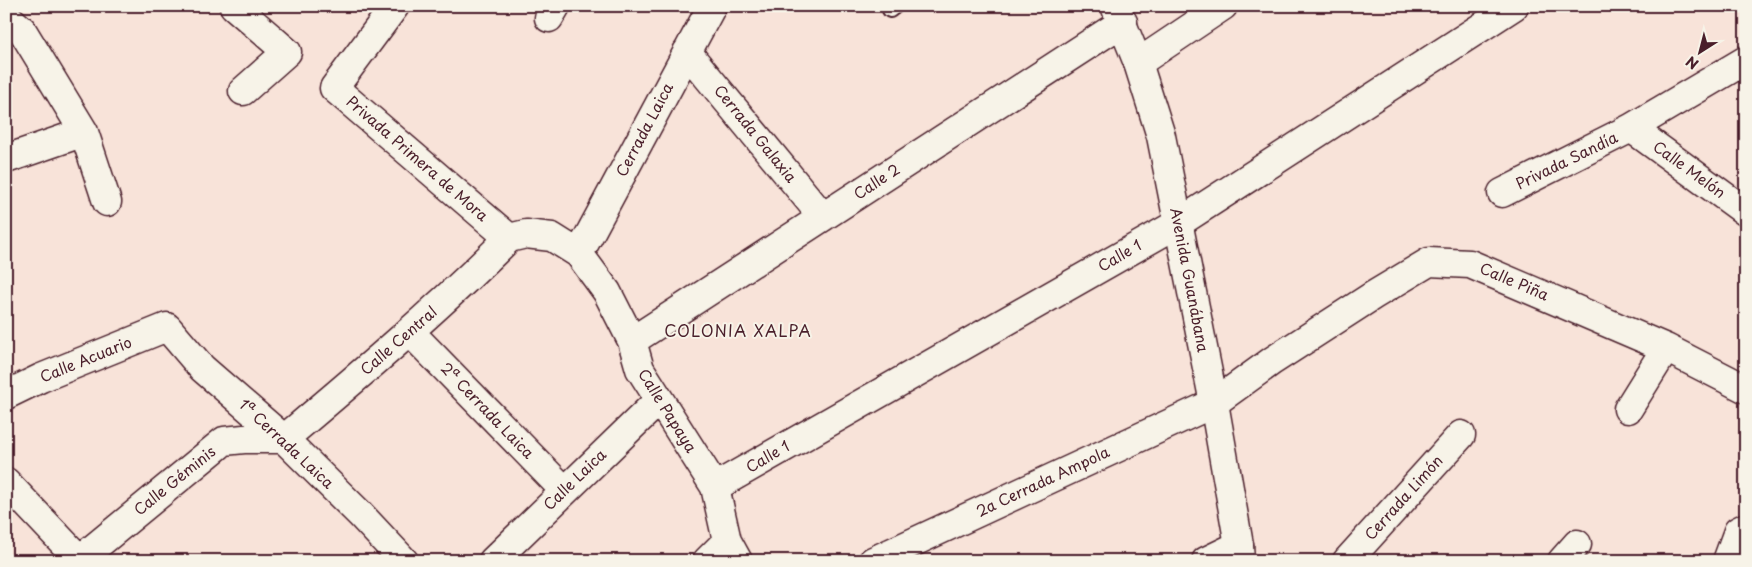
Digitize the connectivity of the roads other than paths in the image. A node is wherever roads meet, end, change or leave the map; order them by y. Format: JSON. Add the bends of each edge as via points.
{"nodes":[{"id":1,"x":234,"y":6,"type":"edge"},
{"id":2,"x":395,"y":6,"type":"edge"},
{"id":3,"x":712,"y":6,"type":"edge"},
{"id":4,"x":1223,"y":6,"type":"edge"},
{"id":5,"x":1514,"y":6,"type":"edge"},
{"id":6,"x":1119,"y":14,"type":"edge"},
{"id":7,"x":6,"y":16,"type":"edge"},
{"id":8,"x":687,"y":52,"type":"junction"},
{"id":9,"x":1746,"y":60,"type":"edge"},
{"id":10,"x":1138,"y":63,"type":"junction"},
{"id":11,"x":243,"y":91,"type":"dead end"},
{"id":12,"x":1631,"y":128,"type":"junction"},
{"id":13,"x":84,"y":132,"type":"junction"},
{"id":14,"x":6,"y":159,"type":"edge"},
{"id":15,"x":1502,"y":193,"type":"dead end"},
{"id":16,"x":107,"y":202,"type":"dead end"},
{"id":17,"x":1746,"y":212,"type":"edge"},
{"id":18,"x":823,"y":217,"type":"junction"},
{"id":19,"x":1177,"y":224,"type":"junction"},
{"id":20,"x":509,"y":238,"type":"junction"},
{"id":21,"x":579,"y":254,"type":"junction"},
{"id":22,"x":167,"y":327,"type":"joint"},
{"id":23,"x":410,"y":332,"type":"junction"},
{"id":24,"x":632,"y":341,"type":"junction"},
{"id":25,"x":1666,"y":348,"type":"junction"},
{"id":26,"x":1746,"y":389,"type":"edge"},
{"id":27,"x":6,"y":395,"type":"edge"},
{"id":28,"x":659,"y":400,"type":"junction"},
{"id":29,"x":1214,"y":403,"type":"junction"},
{"id":30,"x":1628,"y":409,"type":"dead end"},
{"id":31,"x":1461,"y":435,"type":"dead end"},
{"id":32,"x":284,"y":439,"type":"junction"},
{"id":33,"x":6,"y":482,"type":"edge"},
{"id":34,"x":715,"y":487,"type":"junction"},
{"id":35,"x":564,"y":490,"type":"junction"},
{"id":36,"x":1746,"y":527,"type":"edge"},
{"id":37,"x":733,"y":551,"type":"edge"},
{"id":38,"x":1240,"y":553,"type":"edge"},
{"id":39,"x":79,"y":560,"type":"edge"},
{"id":40,"x":404,"y":561,"type":"edge"},
{"id":41,"x":493,"y":561,"type":"edge"},
{"id":42,"x":707,"y":561,"type":"edge"},
{"id":43,"x":872,"y":561,"type":"edge"},
{"id":44,"x":1206,"y":561,"type":"edge"},
{"id":45,"x":1347,"y":561,"type":"edge"},
{"id":46,"x":1727,"y":561,"type":"edge"}],
"edges":[{"from":1,"to":11,"type":"street","via":[[287,52]]},
{"from":2,"to":20,"type":"street","name":"Privada Primera de Mora","via":[[334,88]]},
{"from":3,"to":8,"type":"street","name":"Cerrada Laica"},
{"from":4,"to":10,"type":"street"},
{"from":5,"to":19,"type":"street","name":"Calle 1"},
{"from":6,"to":10,"type":"street","name":"Avenida Guanábana"},
{"from":6,"to":18,"type":"street","name":"Calle 2"},
{"from":7,"to":13,"type":"street","via":[[22,30]]},
{"from":8,"to":18,"type":"street","name":"Cerrada Galaxia"},
{"from":8,"to":21,"type":"street","name":"Cerrada Laica"},
{"from":9,"to":12,"type":"street","name":"Privada Sandía"},
{"from":10,"to":19,"type":"street","name":"Avenida Guanábana","via":[[1161,136]]},
{"from":12,"to":15,"type":"street","name":"Privada Sandía"},
{"from":12,"to":17,"type":"street","name":"Calle Melón"},
{"from":13,"to":14,"type":"street"},
{"from":13,"to":16,"type":"street"},
{"from":18,"to":24,"type":"street","name":"Calle 2"},
{"from":19,"to":29,"type":"street","name":"Avenida Guanábana"},
{"from":19,"to":34,"type":"street","name":"Calle 1"},
{"from":20,"to":21,"type":"street","name":"Calle Papaya","via":[[526,234],[552,237]]},
{"from":20,"to":23,"type":"street","name":"Calle Central"},
{"from":21,"to":24,"type":"street","name":"Calle Papaya","via":[[608,292]]},
{"from":22,"to":27,"type":"street","name":"Calle Acuario"},
{"from":22,"to":32,"type":"street","name":"1ª Cerrada Laica","via":[[202,368]]},
{"from":23,"to":32,"type":"street","name":"Calle Central"},
{"from":23,"to":35,"type":"street","name":"2ª Cerrada Laica"},
{"from":24,"to":28,"type":"street","name":"Calle Papaya","via":[[640,369]]},
{"from":25,"to":26,"type":"street","name":"Calle Piña"},
{"from":25,"to":29,"type":"street","name":"Calle Piña","via":[[1470,264],[1429,262],[1272,361]]},
{"from":25,"to":30,"type":"street"},
{"from":28,"to":34,"type":"street","name":"Calle Papaya"},
{"from":28,"to":35,"type":"street","name":"Calle Laica"},
{"from":29,"to":38,"type":"street","name":"Avenida Guanábana"},
{"from":29,"to":43,"type":"street","name":"2a Cerrada Ampola"},
{"from":31,"to":45,"type":"street","name":"Cerrada Limón"},
{"from":32,"to":39,"type":"street","name":"Calle Géminis","via":[[224,441]]},
{"from":32,"to":40,"type":"street","name":"1ª Cerrada Laica"},
{"from":33,"to":39,"type":"street","name":"Calle Géminis"},
{"from":34,"to":37,"type":"street","name":"Calle Papaya"},
{"from":35,"to":41,"type":"street","name":"Calle Laica"},
{"from":36,"to":46,"type":"street","via":[[1738,531]]},
{"from":37,"to":42,"type":"street"},
{"from":38,"to":44,"type":"street"}]}
